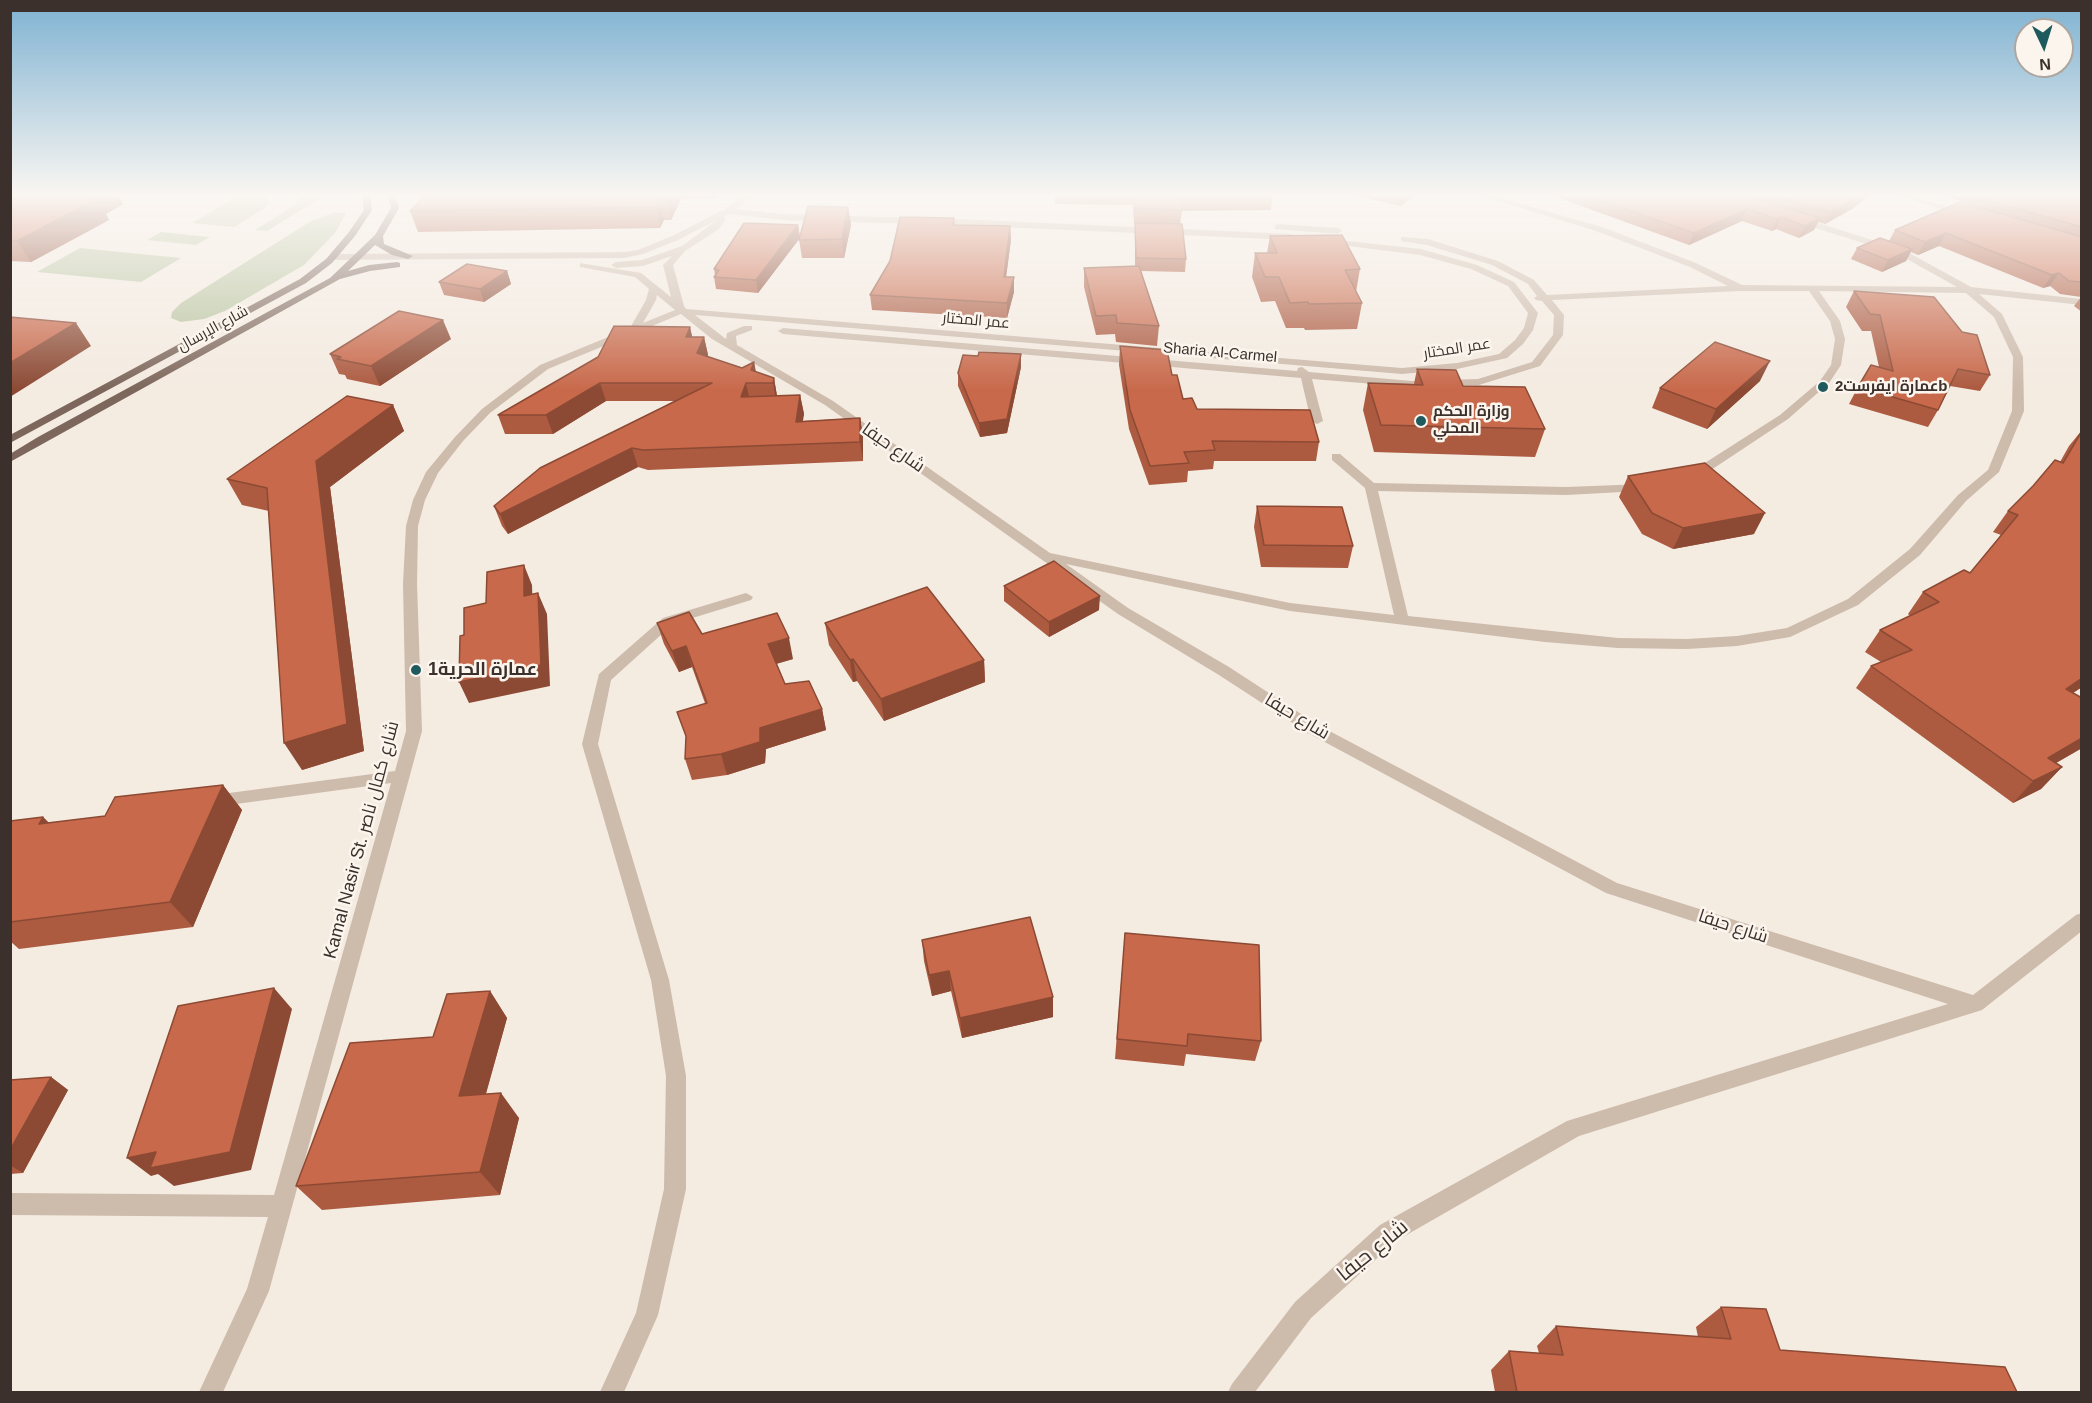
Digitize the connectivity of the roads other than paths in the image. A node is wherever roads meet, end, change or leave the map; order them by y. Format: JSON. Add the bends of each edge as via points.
{"nodes":[{"id":1,"x":333,"y":259,"type":"edge"},
{"id":2,"x":355,"y":259,"type":"edge"},
{"id":3,"x":653,"y":259,"type":"edge"},
{"id":4,"x":674,"y":259,"type":"edge"},
{"id":5,"x":1447,"y":259,"type":"edge"},
{"id":6,"x":1484,"y":259,"type":"edge"},
{"id":7,"x":1679,"y":259,"type":"edge"},
{"id":8,"x":1915,"y":259,"type":"edge"},
{"id":9,"x":329,"y":260,"type":"junction"},
{"id":10,"x":656,"y":260,"type":"junction"},
{"id":11,"x":397,"y":265,"type":"junction"},
{"id":12,"x":584,"y":265,"type":"junction"},
{"id":13,"x":668,"y":265,"type":"junction"},
{"id":14,"x":349,"y":266,"type":"junction"},
{"id":15,"x":333,"y":280,"type":"junction"},
{"id":16,"x":654,"y":288,"type":"junction"},
{"id":17,"x":1740,"y":288,"type":"junction"},
{"id":18,"x":1812,"y":288,"type":"junction"},
{"id":19,"x":1970,"y":290,"type":"junction"},
{"id":20,"x":1544,"y":298,"type":"junction"},
{"id":21,"x":1522,"y":299,"type":"junction"},
{"id":22,"x":2082,"y":302,"type":"edge"},
{"id":23,"x":680,"y":310,"type":"junction"},
{"id":24,"x":629,"y":330,"type":"junction"},
{"id":25,"x":771,"y":330,"type":"dead end"},
{"id":26,"x":662,"y":331,"type":"edge"},
{"id":27,"x":690,"y":333,"type":"edge"},
{"id":28,"x":716,"y":337,"type":"junction"},
{"id":29,"x":732,"y":346,"type":"junction"},
{"id":30,"x":1297,"y":362,"type":"junction"},
{"id":31,"x":1306,"y":375,"type":"junction"},
{"id":32,"x":1317,"y":421,"type":"dead end"},
{"id":33,"x":10,"y":440,"type":"edge"},
{"id":34,"x":1336,"y":457,"type":"dead end"},
{"id":35,"x":10,"y":459,"type":"edge"},
{"id":36,"x":1675,"y":480,"type":"edge"},
{"id":37,"x":1655,"y":484,"type":"edge"},
{"id":38,"x":1371,"y":487,"type":"junction"},
{"id":39,"x":1045,"y":556,"type":"junction"},
{"id":40,"x":746,"y":597,"type":"dead end"},
{"id":41,"x":1402,"y":621,"type":"junction"},
{"id":42,"x":402,"y":776,"type":"junction"},
{"id":43,"x":200,"y":803,"type":"edge"},
{"id":44,"x":2082,"y":920,"type":"edge"},
{"id":45,"x":1975,"y":1004,"type":"junction"},
{"id":46,"x":10,"y":1204,"type":"edge"},
{"id":47,"x":282,"y":1206,"type":"junction"},
{"id":48,"x":1243,"y":1391,"type":"edge"},
{"id":49,"x":211,"y":1392,"type":"edge"},
{"id":50,"x":612,"y":1392,"type":"edge"}],
"edges":[{"from":1,"to":9,"type":"street"},
{"from":2,"to":14,"type":"main road","name":"شارع الإرسال"},
{"from":3,"to":10,"type":"street"},
{"from":4,"to":13,"type":"street"},
{"from":5,"to":21,"type":"street","via":[[1510,284]]},
{"from":6,"to":20,"type":"street","name":"Sharia Al-Carmel","via":[[1531,282]]},
{"from":7,"to":17,"type":"street"},
{"from":8,"to":19,"type":"street"},
{"from":9,"to":14,"type":"street"},
{"from":9,"to":33,"type":"main road","name":"شارع الإرسال","via":[[303,281]]},
{"from":10,"to":12,"type":"street"},
{"from":10,"to":13,"type":"street"},
{"from":11,"to":12,"type":"street"},
{"from":11,"to":14,"type":"street"},
{"from":11,"to":15,"type":"main road","via":[[358,271]]},
{"from":12,"to":16,"type":"street","name":"شارع حيفا","via":[[638,275]]},
{"from":13,"to":23,"type":"street"},
{"from":14,"to":15,"type":"main road","name":"شارع الإرسال"},
{"from":15,"to":35,"type":"main road","name":"شارع الإرسال"},
{"from":16,"to":23,"type":"street","name":"شارع حيفا"},
{"from":16,"to":24,"type":"street","via":[[651,300]]},
{"from":17,"to":18,"type":"street"},
{"from":17,"to":20,"type":"street"},
{"from":18,"to":19,"type":"street"},
{"from":18,"to":36,"type":"street","via":[[1835,321],[1840,339],[1836,365],[1824,383],[1784,417],[1701,471]]},
{"from":19,"to":22,"type":"street"},
{"from":19,"to":41,"type":"street","via":[[1998,316],[2018,357],[2018,411],[1993,472],[1962,498],[1915,552],[1853,602],[1790,632],[1687,644],[1598,641]]},
{"from":20,"to":21,"type":"street"},
{"from":20,"to":31,"type":"street","name":"Sharia Al-Carmel","via":[[1558,315],[1558,335],[1536,364],[1479,382],[1412,384]]},
{"from":21,"to":30,"type":"street","name":"عمر المختار","via":[[1533,313],[1531,320],[1519,342],[1503,356],[1457,366],[1402,371]]},
{"from":23,"to":24,"type":"street","name":"Kamal Nasir St. شارع كمال ناصر"},
{"from":23,"to":28,"type":"street","name":"شارع حيفا"},
{"from":23,"to":29,"type":"street","via":[[753,328],[730,335]]},
{"from":23,"to":30,"type":"street","name":"عمر المختار"},
{"from":24,"to":26,"type":"street"},
{"from":24,"to":42,"type":"street","name":"Kamal Nasir St. شارع كمال ناصر","via":[[544,367],[486,411],[432,472],[418,500],[412,526],[414,731]]},
{"from":25,"to":31,"type":"street","name":"Sharia Al-Carmel"},
{"from":27,"to":28,"type":"street"},
{"from":28,"to":29,"type":"street","name":"شارع حيفا"},
{"from":29,"to":39,"type":"street","name":"شارع حيفا","via":[[829,403]]},
{"from":30,"to":31,"type":"street"},
{"from":31,"to":32,"type":"street"},
{"from":34,"to":38,"type":"street"},
{"from":37,"to":38,"type":"street","via":[[1566,491]]},
{"from":38,"to":41,"type":"street"},
{"from":39,"to":41,"type":"street","via":[[1290,607]]},
{"from":39,"to":45,"type":"street","name":"شارع حيفا","via":[[1123,611],[1314,729],[1612,888]]},
{"from":40,"to":50,"type":"street","via":[[668,621],[604,678],[590,744],[660,980],[676,1076],[675,1189],[646,1315]]},
{"from":42,"to":43,"type":"street"},
{"from":42,"to":47,"type":"street","name":"Kamal Nasir St. شارع كمال ناصر"},
{"from":44,"to":45,"type":"street","name":"شارع حيفا"},
{"from":45,"to":48,"type":"street","name":"شارع حيفا","via":[[1574,1128],[1388,1233],[1303,1310]]},
{"from":46,"to":47,"type":"street"},
{"from":47,"to":49,"type":"street","name":"Kamal Nasir St. شارع كمال ناصر","via":[[258,1291]]}]}
